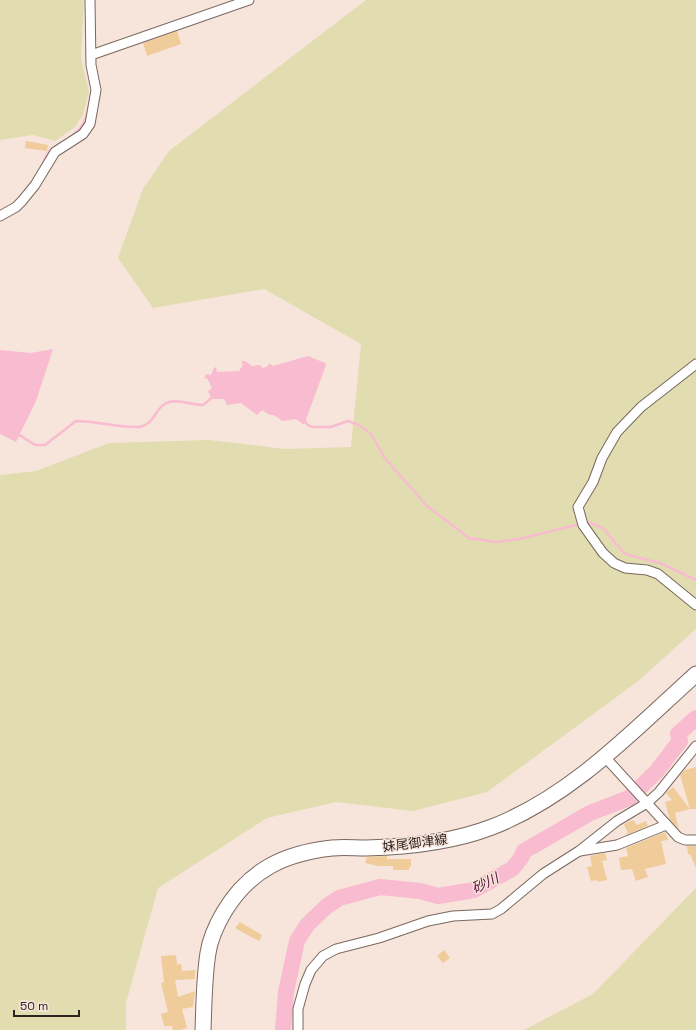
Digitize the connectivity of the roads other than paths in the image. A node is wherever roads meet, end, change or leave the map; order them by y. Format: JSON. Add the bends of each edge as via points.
{"nodes":[{"id":1,"x":90,"y":0,"type":"edge"},
{"id":2,"x":249,"y":0,"type":"edge"},
{"id":3,"x":91,"y":55,"type":"junction"},
{"id":4,"x":0,"y":216,"type":"edge"},
{"id":5,"x":696,"y":364,"type":"edge"},
{"id":6,"x":696,"y":605,"type":"edge"},
{"id":7,"x":696,"y":674,"type":"edge"},
{"id":8,"x":696,"y":746,"type":"edge"},
{"id":9,"x":604,"y":756,"type":"junction"},
{"id":10,"x":645,"y":802,"type":"junction"},
{"id":11,"x":666,"y":825,"type":"junction"},
{"id":12,"x":696,"y":840,"type":"edge"},
{"id":13,"x":579,"y":851,"type":"junction"},
{"id":14,"x":203,"y":1030,"type":"edge"},
{"id":15,"x":298,"y":1030,"type":"edge"}],
"edges":[{"from":1,"to":3,"type":"street"},
{"from":2,"to":3,"type":"street"},
{"from":3,"to":4,"type":"street","via":[[96,90],[90,124],[83,134],[55,152],[22,201]]},
{"from":5,"to":6,"type":"street","via":[[641,407],[616,432],[593,482],[578,507],[582,524],[603,553],[614,563],[625,568],[658,574]]},
{"from":7,"to":9,"type":"main road","name":"妹尾御津線"},
{"from":8,"to":10,"type":"street","via":[[659,792]]},
{"from":9,"to":10,"type":"street"},
{"from":9,"to":14,"type":"main road","name":"妹尾御津線","via":[[537,806],[490,828],[463,836],[400,846],[334,848],[299,853],[269,865],[245,884],[218,923],[208,951]]},
{"from":10,"to":11,"type":"street"},
{"from":10,"to":13,"type":"street"},
{"from":11,"to":12,"type":"street","via":[[678,837]]},
{"from":11,"to":13,"type":"street","via":[[617,845]]},
{"from":13,"to":15,"type":"street","via":[[492,914],[453,916],[428,921],[336,949],[323,956],[305,984],[298,1009]]}]}
